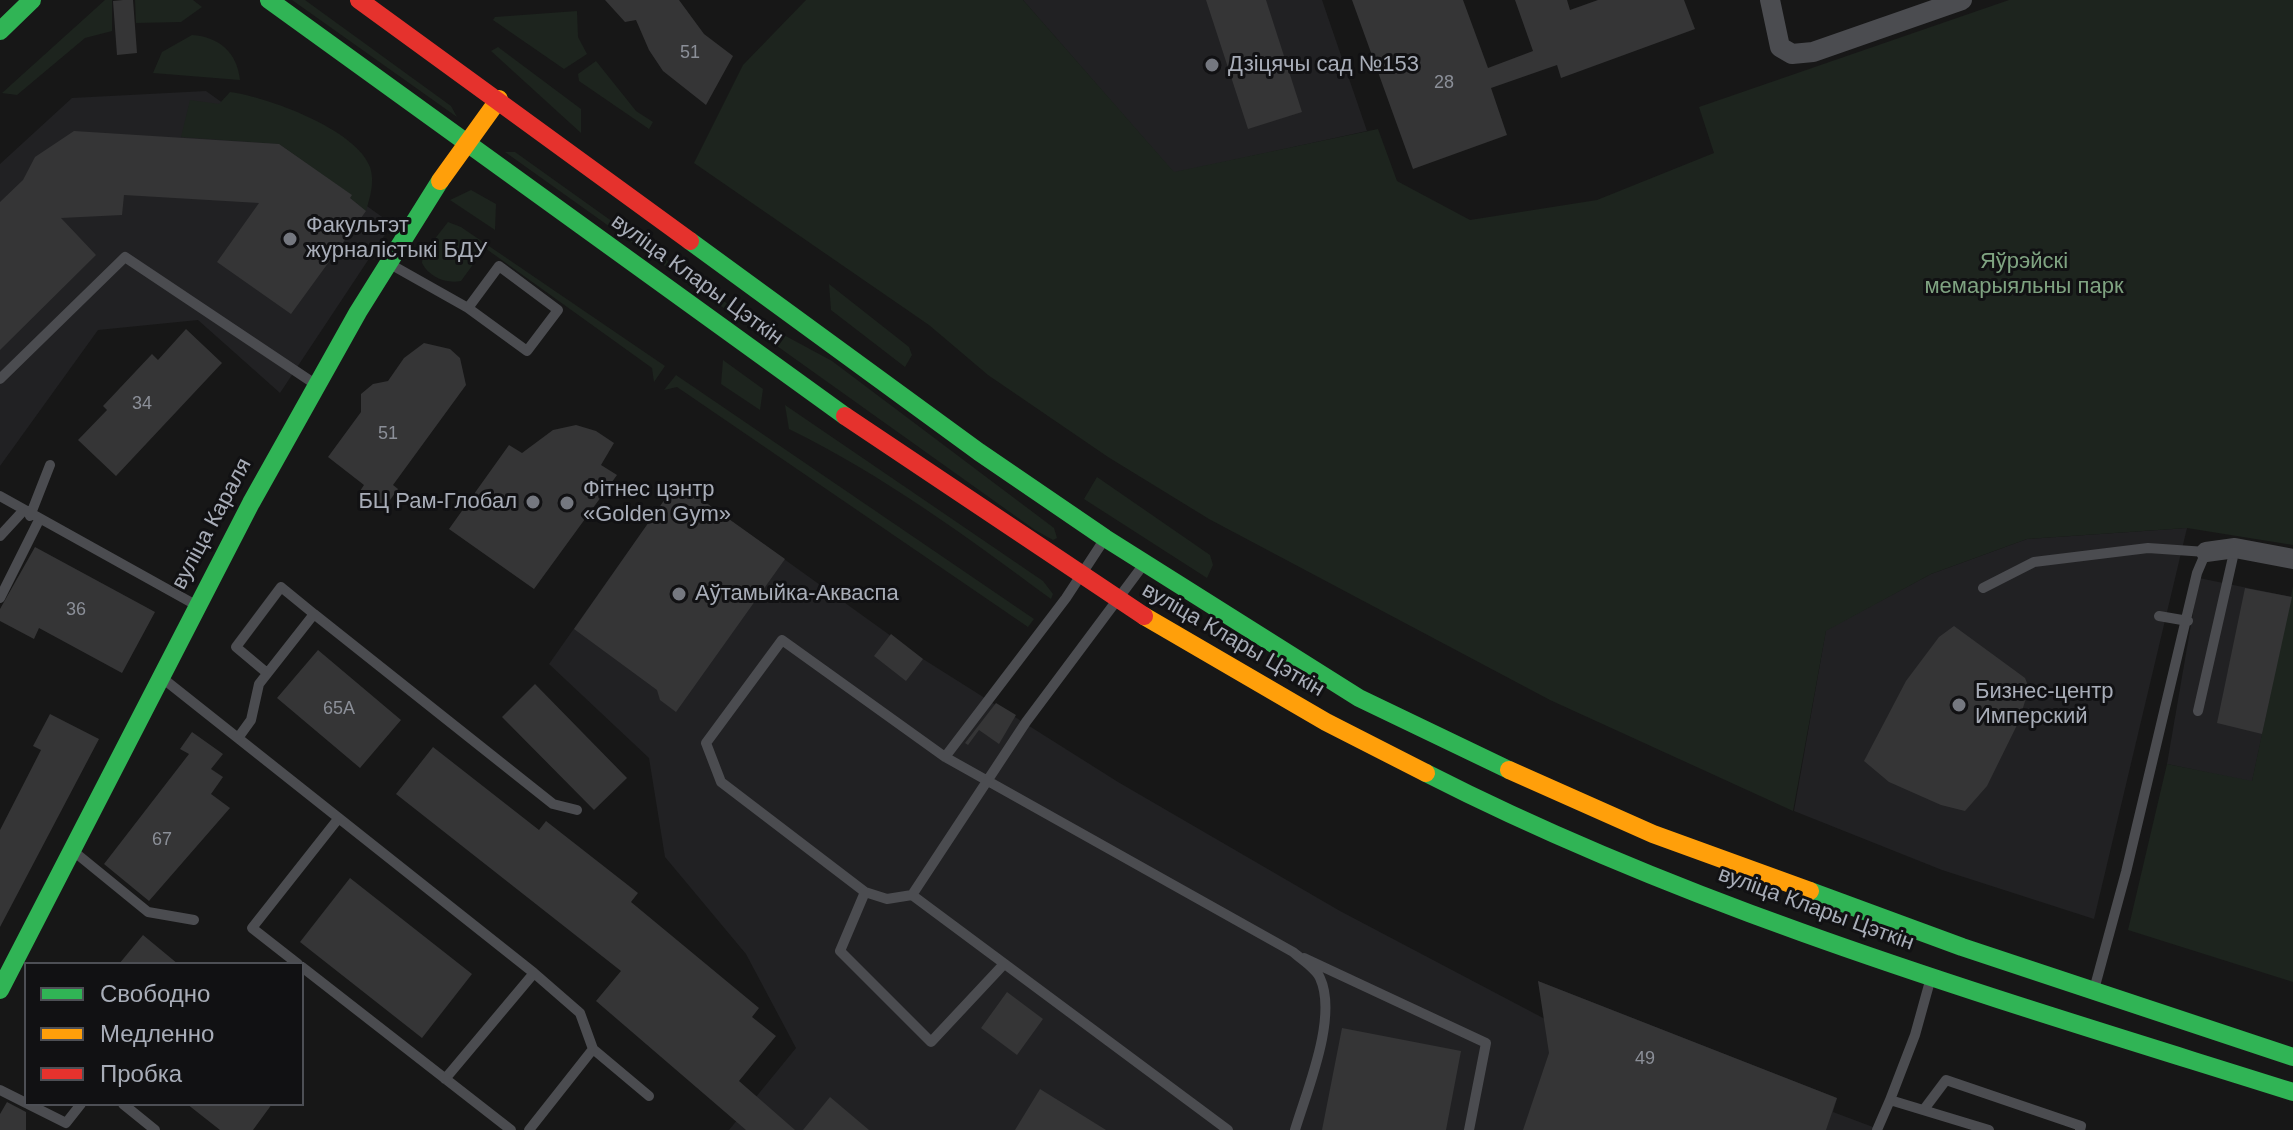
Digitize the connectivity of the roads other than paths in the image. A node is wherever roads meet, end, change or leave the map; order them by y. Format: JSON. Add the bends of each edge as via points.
{"nodes":[{"id":1,"x":32,"y":0,"type":"edge"},
{"id":2,"x":269,"y":0,"type":"edge"},
{"id":3,"x":359,"y":0,"type":"edge"},
{"id":4,"x":1770,"y":0,"type":"edge"},
{"id":5,"x":1962,"y":0,"type":"edge"},
{"id":6,"x":0,"y":31,"type":"edge"},
{"id":7,"x":499,"y":99,"type":"junction"},
{"id":8,"x":469,"y":143,"type":"junction"},
{"id":9,"x":388,"y":263,"type":"junction"},
{"id":10,"x":468,"y":308,"type":"junction"},
{"id":11,"x":0,"y":379,"type":"edge"},
{"id":12,"x":317,"y":385,"type":"junction"},
{"id":13,"x":50,"y":465,"type":"dead end"},
{"id":14,"x":0,"y":496,"type":"edge"},
{"id":15,"x":30,"y":516,"type":"junction"},
{"id":16,"x":0,"y":536,"type":"edge"},
{"id":17,"x":1105,"y":538,"type":"junction"},
{"id":18,"x":2235,"y":548,"type":"junction"},
{"id":19,"x":2206,"y":552,"type":"junction"},
{"id":20,"x":2293,"y":559,"type":"edge"},
{"id":21,"x":1145,"y":563,"type":"junction"},
{"id":22,"x":1080,"y":575,"type":"junction"},
{"id":23,"x":1983,"y":588,"type":"dead end"},
{"id":24,"x":0,"y":598,"type":"edge"},
{"id":25,"x":1119,"y":601,"type":"junction"},
{"id":26,"x":196,"y":604,"type":"junction"},
{"id":27,"x":314,"y":614,"type":"junction"},
{"id":28,"x":2159,"y":616,"type":"dead end"},
{"id":29,"x":2188,"y":621,"type":"junction"},
{"id":30,"x":267,"y":673,"type":"junction"},
{"id":31,"x":159,"y":676,"type":"junction"},
{"id":32,"x":2198,"y":711,"type":"dead end"},
{"id":33,"x":238,"y":738,"type":"junction"},
{"id":34,"x":945,"y":757,"type":"junction"},
{"id":35,"x":988,"y":783,"type":"junction"},
{"id":36,"x":577,"y":810,"type":"dead end"},
{"id":37,"x":338,"y":819,"type":"junction"},
{"id":38,"x":71,"y":849,"type":"junction"},
{"id":39,"x":865,"y":892,"type":"junction"},
{"id":40,"x":912,"y":895,"type":"junction"},
{"id":41,"x":194,"y":920,"type":"dead end"},
{"id":42,"x":1293,"y":952,"type":"junction"},
{"id":43,"x":296,"y":962,"type":"edge"},
{"id":44,"x":1004,"y":964,"type":"junction"},
{"id":45,"x":304,"y":968,"type":"edge"},
{"id":46,"x":534,"y":973,"type":"junction"},
{"id":47,"x":1931,"y":976,"type":"junction"},
{"id":48,"x":0,"y":990,"type":"edge"},
{"id":49,"x":2093,"y":992,"type":"junction"},
{"id":50,"x":593,"y":1049,"type":"junction"},
{"id":51,"x":2293,"y":1057,"type":"edge"},
{"id":52,"x":445,"y":1079,"type":"junction"},
{"id":53,"x":0,"y":1090,"type":"edge"},
{"id":54,"x":2293,"y":1092,"type":"edge"},
{"id":55,"x":649,"y":1096,"type":"dead end"},
{"id":56,"x":1890,"y":1100,"type":"junction"},
{"id":57,"x":24,"y":1102,"type":"edge"},
{"id":58,"x":31,"y":1106,"type":"edge"},
{"id":59,"x":79,"y":1106,"type":"edge"},
{"id":60,"x":125,"y":1106,"type":"edge"},
{"id":61,"x":1925,"y":1108,"type":"junction"},
{"id":62,"x":155,"y":1130,"type":"edge"},
{"id":63,"x":511,"y":1130,"type":"edge"},
{"id":64,"x":529,"y":1130,"type":"edge"},
{"id":65,"x":1228,"y":1130,"type":"edge"},
{"id":66,"x":1295,"y":1130,"type":"edge"},
{"id":67,"x":1469,"y":1130,"type":"edge"},
{"id":68,"x":1877,"y":1130,"type":"edge"},
{"id":69,"x":1989,"y":1130,"type":"edge"},
{"id":70,"x":2080,"y":1130,"type":"edge"}],
"edges":[{"from":1,"to":6,"type":"main road"},
{"from":2,"to":8,"type":"main road","name":"вуліца Клары Цэткін"},
{"from":3,"to":7,"type":"main road","name":"вуліца Клары Цэткін"},
{"from":4,"to":5,"type":"street","via":[[1780,47],[1792,54],[1813,52]]},
{"from":7,"to":8,"type":"main road","name":"вуліца Караля"},
{"from":7,"to":17,"type":"main road","name":"вуліца Клары Цэткін","via":[[979,452]]},
{"from":8,"to":9,"type":"main road","name":"вуліца Караля"},
{"from":8,"to":22,"type":"main road","name":"вуліца Клары Цэткін","via":[[790,377]]},
{"from":9,"to":10,"type":"lane"},
{"from":9,"to":12,"type":"main road","name":"вуліца Караля"},
{"from":10,"to":10,"type":"lane","via":[[527,351],[558,310],[499,266]]},
{"from":11,"to":12,"type":"lane","via":[[125,257]]},
{"from":12,"to":26,"type":"main road","name":"вуліца Караля"},
{"from":13,"to":15,"type":"lane"},
{"from":14,"to":15,"type":"lane"},
{"from":15,"to":16,"type":"lane"},
{"from":15,"to":24,"type":"lane"},
{"from":15,"to":26,"type":"lane"},
{"from":17,"to":21,"type":"main road","name":"вуліца Клары Цэткін"},
{"from":17,"to":22,"type":"lane"},
{"from":18,"to":19,"type":"street"},
{"from":18,"to":20,"type":"street"},
{"from":18,"to":32,"type":"lane"},
{"from":19,"to":23,"type":"lane","via":[[2148,548],[2034,562]]},
{"from":19,"to":29,"type":"lane"},
{"from":21,"to":25,"type":"lane"},
{"from":21,"to":49,"type":"main road","name":"вуліца Клары Цэткін","via":[[1359,698],[1517,774],[1653,834]]},
{"from":22,"to":25,"type":"main road","name":"вуліца Клары Цэткін"},
{"from":22,"to":34,"type":"lane"},
{"from":25,"to":35,"type":"lane","via":[[1026,722]]},
{"from":25,"to":47,"type":"main road","name":"вуліца Клары Цэткін","via":[[1327,722],[1504,811],[1725,902]]},
{"from":26,"to":31,"type":"main road","name":"вуліца Караля"},
{"from":27,"to":30,"type":"lane"},
{"from":27,"to":30,"type":"lane","via":[[281,587],[236,647]]},
{"from":27,"to":36,"type":"lane","via":[[553,804]]},
{"from":28,"to":29,"type":"lane"},
{"from":29,"to":49,"type":"lane"},
{"from":30,"to":33,"type":"lane","via":[[259,684],[251,720]]},
{"from":31,"to":33,"type":"lane"},
{"from":31,"to":38,"type":"main road","name":"вуліца Караля"},
{"from":33,"to":37,"type":"lane"},
{"from":34,"to":35,"type":"lane"},
{"from":34,"to":39,"type":"lane","via":[[782,640],[706,743],[721,782]]},
{"from":35,"to":40,"type":"lane"},
{"from":35,"to":42,"type":"lane"},
{"from":37,"to":43,"type":"lane","via":[[252,928]]},
{"from":37,"to":46,"type":"lane"},
{"from":38,"to":41,"type":"lane","via":[[148,912]]},
{"from":38,"to":48,"type":"main road","name":"вуліца Караля"},
{"from":39,"to":40,"type":"lane","via":[[887,899]]},
{"from":39,"to":44,"type":"lane","via":[[840,951],[931,1042]]},
{"from":40,"to":44,"type":"lane"},
{"from":42,"to":66,"type":"lane","via":[[1320,976],[1327,1004]]},
{"from":42,"to":67,"type":"lane","via":[[1486,1043]]},
{"from":44,"to":65,"type":"lane"},
{"from":45,"to":52,"type":"lane"},
{"from":46,"to":50,"type":"lane","via":[[580,1013]]},
{"from":46,"to":52,"type":"lane"},
{"from":47,"to":54,"type":"main road","name":"вуліца Клары Цэткін"},
{"from":47,"to":56,"type":"lane"},
{"from":49,"to":51,"type":"main road","name":"вуліца Клары Цэткін"},
{"from":50,"to":55,"type":"lane"},
{"from":50,"to":64,"type":"lane"},
{"from":52,"to":63,"type":"lane"},
{"from":53,"to":57,"type":"lane"},
{"from":56,"to":61,"type":"lane"},
{"from":56,"to":68,"type":"lane"},
{"from":58,"to":59,"type":"lane","via":[[66,1123]]},
{"from":60,"to":62,"type":"lane"},
{"from":61,"to":69,"type":"lane"},
{"from":61,"to":70,"type":"lane","via":[[1946,1080],[2081,1126]]}]}
